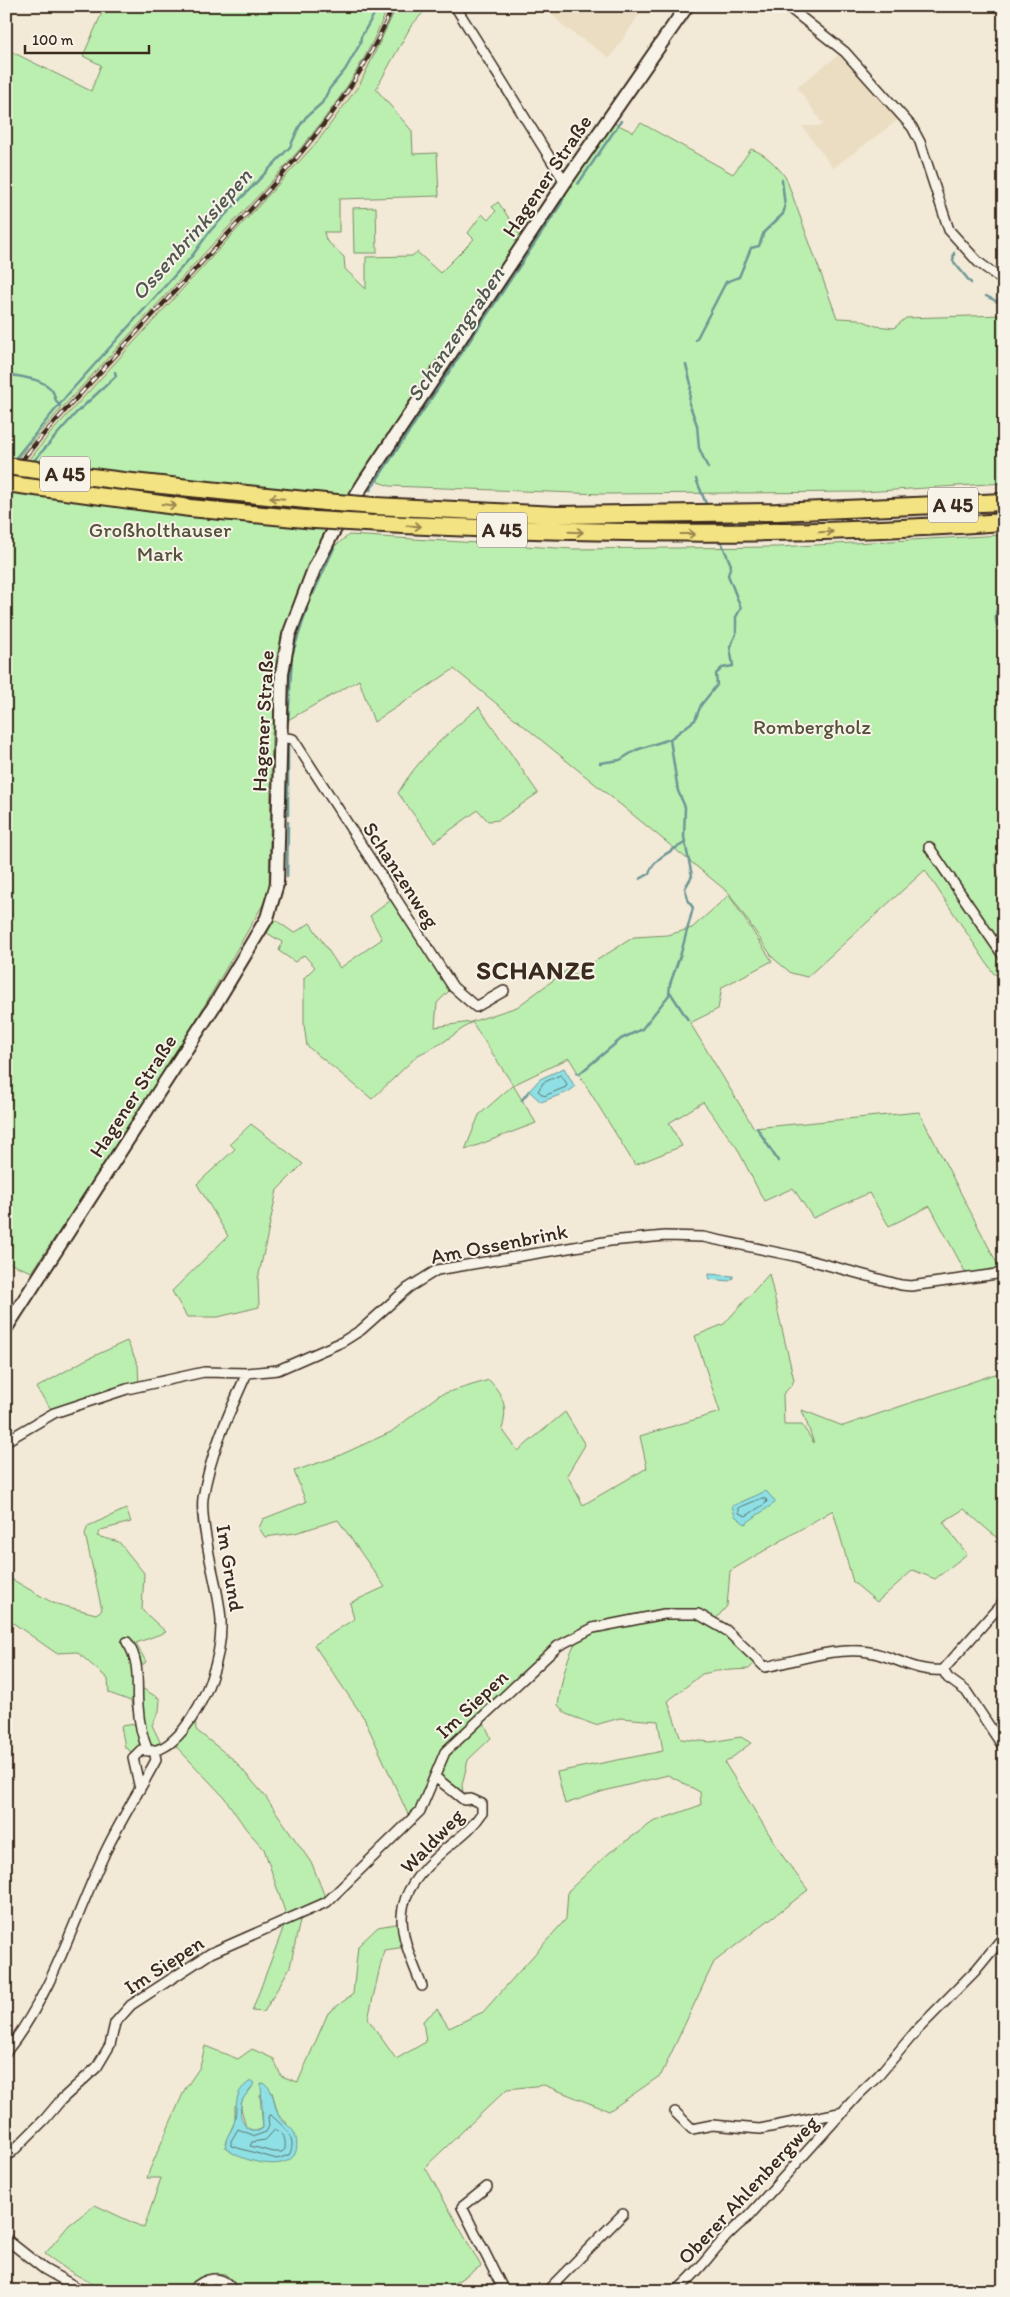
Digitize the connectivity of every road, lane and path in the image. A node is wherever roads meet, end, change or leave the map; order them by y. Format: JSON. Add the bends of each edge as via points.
{"nodes":[{"id":1,"x":455,"y":6,"type":"edge"},
{"id":2,"x":687,"y":6,"type":"edge"},
{"id":3,"x":787,"y":6,"type":"edge"},
{"id":4,"x":937,"y":6,"type":"edge"},
{"id":5,"x":956,"y":6,"type":"edge"},
{"id":6,"x":565,"y":182,"type":"junction"},
{"id":7,"x":1004,"y":281,"type":"edge"},
{"id":8,"x":6,"y":466,"type":"edge"},
{"id":9,"x":6,"y":483,"type":"edge"},
{"id":10,"x":1004,"y":502,"type":"edge"},
{"id":11,"x":1004,"y":522,"type":"edge"},
{"id":12,"x":280,"y":737,"type":"junction"},
{"id":13,"x":929,"y":847,"type":"dead end"},
{"id":14,"x":1004,"y":957,"type":"edge"},
{"id":15,"x":504,"y":991,"type":"dead end"},
{"id":16,"x":1004,"y":1273,"type":"edge"},
{"id":17,"x":6,"y":1328,"type":"edge"},
{"id":18,"x":247,"y":1373,"type":"junction"},
{"id":19,"x":6,"y":1441,"type":"edge"},
{"id":20,"x":1004,"y":1601,"type":"edge"},
{"id":21,"x":127,"y":1642,"type":"dead end"},
{"id":22,"x":943,"y":1670,"type":"junction"},
{"id":23,"x":1004,"y":1748,"type":"edge"},
{"id":24,"x":151,"y":1751,"type":"junction"},
{"id":25,"x":434,"y":1777,"type":"junction"},
{"id":26,"x":140,"y":1789,"type":"junction"},
{"id":27,"x":1004,"y":1936,"type":"edge"},
{"id":28,"x":422,"y":1986,"type":"dead end"},
{"id":29,"x":6,"y":2052,"type":"edge"},
{"id":30,"x":675,"y":2112,"type":"dead end"},
{"id":31,"x":844,"y":2112,"type":"junction"},
{"id":32,"x":6,"y":2158,"type":"edge"},
{"id":33,"x":487,"y":2187,"type":"dead end"},
{"id":34,"x":623,"y":2214,"type":"dead end"},
{"id":35,"x":6,"y":2239,"type":"edge"},
{"id":36,"x":83,"y":2291,"type":"edge"},
{"id":37,"x":191,"y":2291,"type":"edge"},
{"id":38,"x":233,"y":2291,"type":"edge"},
{"id":39,"x":504,"y":2291,"type":"edge"},
{"id":40,"x":547,"y":2291,"type":"edge"},
{"id":41,"x":676,"y":2291,"type":"edge"}],
"edges":[{"from":1,"to":6,"type":"street"},
{"from":2,"to":6,"type":"main road","name":"Hagener Straße"},
{"from":3,"to":7,"type":"street","via":[[845,52],[912,128],[920,142],[949,230],[978,262]]},
{"from":4,"to":5,"type":"street"},
{"from":6,"to":12,"type":"main road","name":"Hagener Straße","via":[[367,478],[322,554],[289,635],[282,674]]},
{"from":10,"to":8,"type":"highway","number":"A 45","one_way":true,"bridge":true,"via":[[777,512],[556,515],[325,502],[124,482]]},
{"from":9,"to":11,"type":"highway","number":"A 45","one_way":true,"bridge":true,"via":[[315,520],[639,534],[778,534]]},
{"from":12,"to":15,"type":"street","name":"Schanzenweg","via":[[293,739],[453,987],[476,1007]]},
{"from":12,"to":17,"type":"main road","name":"Hagener Straße","via":[[277,884],[267,918],[216,1003]]},
{"from":13,"to":14,"type":"street"},
{"from":16,"to":18,"type":"street","name":"Am Ossenbrink","via":[[901,1285],[794,1256],[703,1237],[665,1236],[610,1241],[437,1270],[420,1279],[362,1330],[342,1342],[278,1370]]},
{"from":18,"to":19,"type":"street","name":"Am Ossenbrink","via":[[204,1372],[127,1389],[54,1413]]},
{"from":18,"to":24,"type":"street","name":"Im Grund","via":[[221,1432],[203,1500],[221,1622],[216,1661],[202,1702],[191,1720],[172,1742]]},
{"from":20,"to":22,"type":"street"},
{"from":21,"to":24,"type":"street","via":[[133,1651],[137,1672],[141,1733]]},
{"from":22,"to":23,"type":"street","via":[[966,1692]]},
{"from":22,"to":25,"type":"street","name":"Im Siepen","via":[[929,1672],[874,1653],[853,1651],[765,1667],[726,1630],[698,1614],[664,1614],[593,1628],[558,1646],[445,1752]]},
{"from":24,"to":26,"type":"street","via":[[156,1760]]},
{"from":24,"to":26,"type":"street","name":"Im Grund","via":[[142,1750],[133,1758]]},
{"from":25,"to":28,"type":"street","name":"Waldweg","via":[[464,1800],[472,1799],[482,1804],[482,1813],[468,1831],[428,1864],[405,1900],[402,1932]]},
{"from":25,"to":32,"type":"street","name":"Im Siepen","via":[[420,1811],[327,1902],[211,1952],[132,2005],[115,2023],[110,2045],[97,2067]]},
{"from":26,"to":29,"type":"street","via":[[104,1855],[47,1984],[21,2033]]},
{"from":27,"to":31,"type":"street","name":"Oberer Ahlenbergweg"},
{"from":30,"to":31,"type":"street","name":"Oberer Ahlenbergweg","via":[[692,2129],[712,2125],[760,2129]]},
{"from":31,"to":41,"type":"street","name":"Oberer Ahlenbergweg","via":[[748,2218],[737,2225]]},
{"from":33,"to":39,"type":"street","via":[[462,2207]]},
{"from":34,"to":40,"type":"street"},
{"from":35,"to":36,"type":"street","via":[[44,2268]]},
{"from":37,"to":38,"type":"street","via":[[202,2282],[215,2278],[227,2282]]}]}
